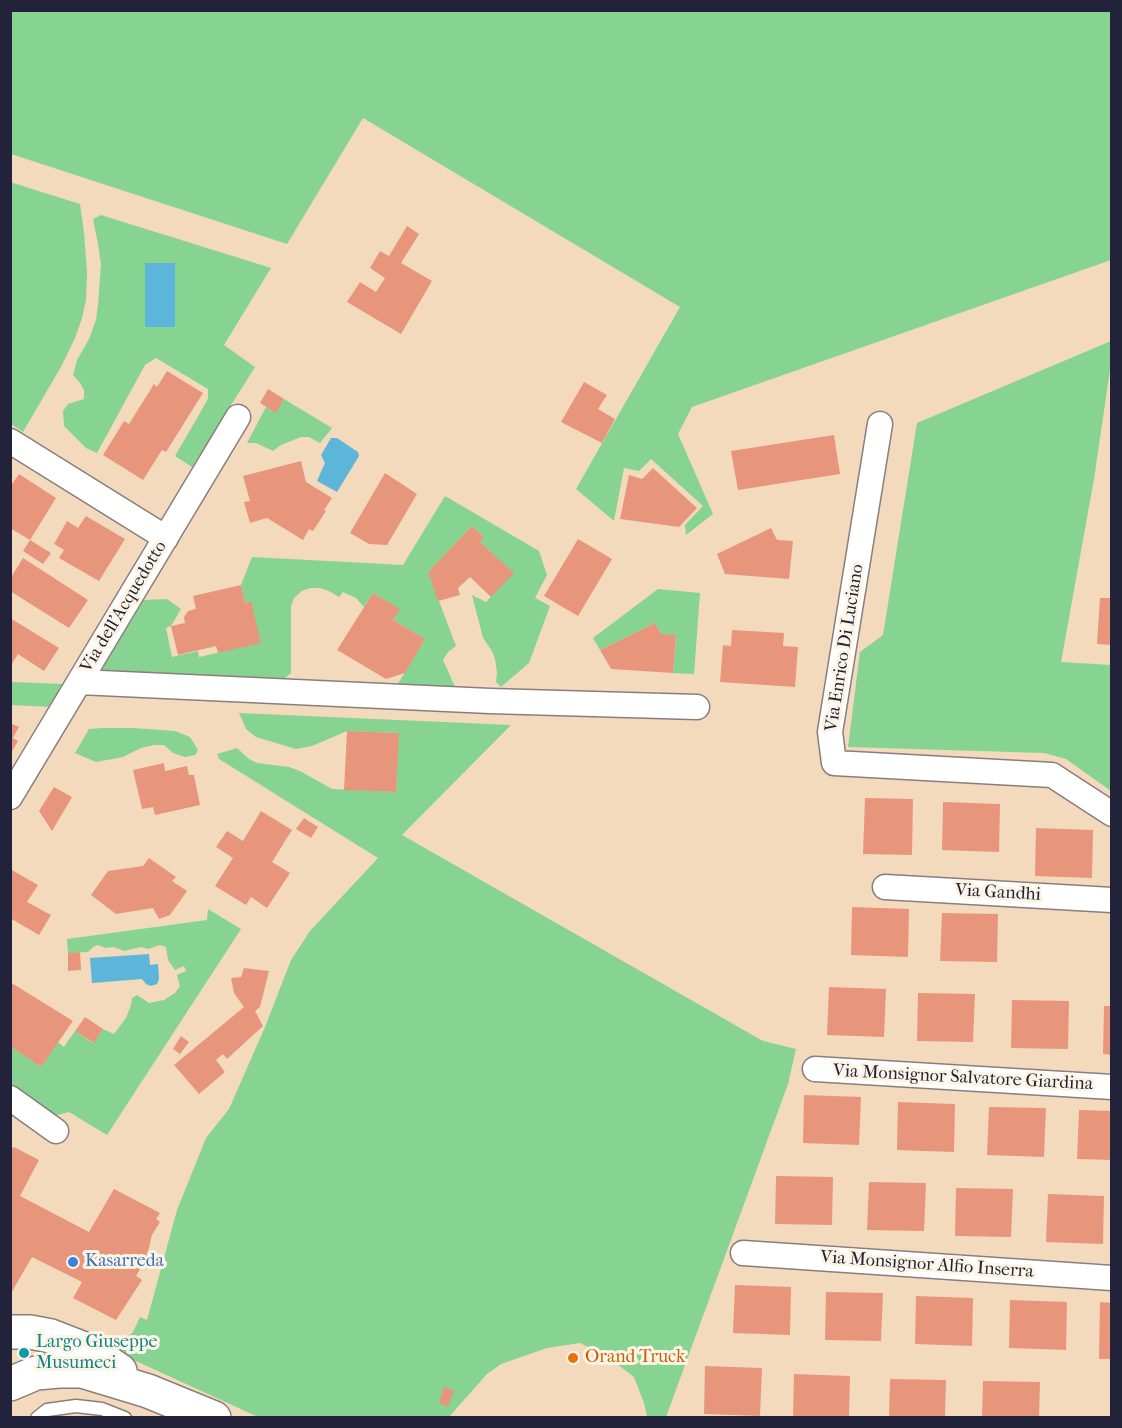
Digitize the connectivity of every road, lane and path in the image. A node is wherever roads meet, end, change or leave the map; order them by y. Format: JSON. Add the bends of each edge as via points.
{"nodes":[{"id":1,"x":238,"y":417,"type":"dead end"},
{"id":2,"x":880,"y":424,"type":"dead end"},
{"id":3,"x":10,"y":441,"type":"edge"},
{"id":4,"x":166,"y":538,"type":"junction"},
{"id":5,"x":79,"y":682,"type":"junction"},
{"id":6,"x":697,"y":707,"type":"dead end"},
{"id":7,"x":10,"y":796,"type":"edge"},
{"id":8,"x":1112,"y":814,"type":"edge"},
{"id":9,"x":885,"y":887,"type":"dead end"},
{"id":10,"x":1112,"y":900,"type":"edge"},
{"id":11,"x":815,"y":1069,"type":"dead end"},
{"id":12,"x":1112,"y":1087,"type":"edge"},
{"id":13,"x":10,"y":1098,"type":"edge"},
{"id":14,"x":56,"y":1131,"type":"dead end"},
{"id":15,"x":743,"y":1253,"type":"dead end"},
{"id":16,"x":1112,"y":1278,"type":"edge"},
{"id":17,"x":10,"y":1332,"type":"edge"},
{"id":18,"x":17,"y":1375,"type":"edge"},
{"id":19,"x":148,"y":1391,"type":"junction"},
{"id":20,"x":37,"y":1418,"type":"edge"},
{"id":21,"x":125,"y":1418,"type":"edge"},
{"id":22,"x":214,"y":1418,"type":"edge"}],
"edges":[{"from":1,"to":4,"type":"street","name":"Via dell'Acquedotto"},
{"from":2,"to":8,"type":"street","name":"Via Enrico Di Luciano","via":[[830,732],[834,763],[1052,775]]},
{"from":3,"to":4,"type":"street"},
{"from":4,"to":5,"type":"street","name":"Via dell'Acquedotto"},
{"from":5,"to":6,"type":"street"},
{"from":5,"to":7,"type":"street","name":"Via dell'Acquedotto"},
{"from":9,"to":10,"type":"street","name":"Via Gandhi"},
{"from":11,"to":12,"type":"street","name":"Via Monsignor Salvatore Giardina"},
{"from":13,"to":14,"type":"street"},
{"from":15,"to":16,"type":"street","name":"Via Monsignor Alfio Inserra"},
{"from":17,"to":18,"type":"main road","via":[[23,1342],[26,1353]]},
{"from":17,"to":19,"type":"main road","via":[[51,1336],[93,1352]]},
{"from":18,"to":19,"type":"main road","via":[[82,1371]]},
{"from":19,"to":22,"type":"main road"},
{"from":20,"to":21,"type":"lane","via":[[47,1410],[76,1406],[102,1408]]}]}
